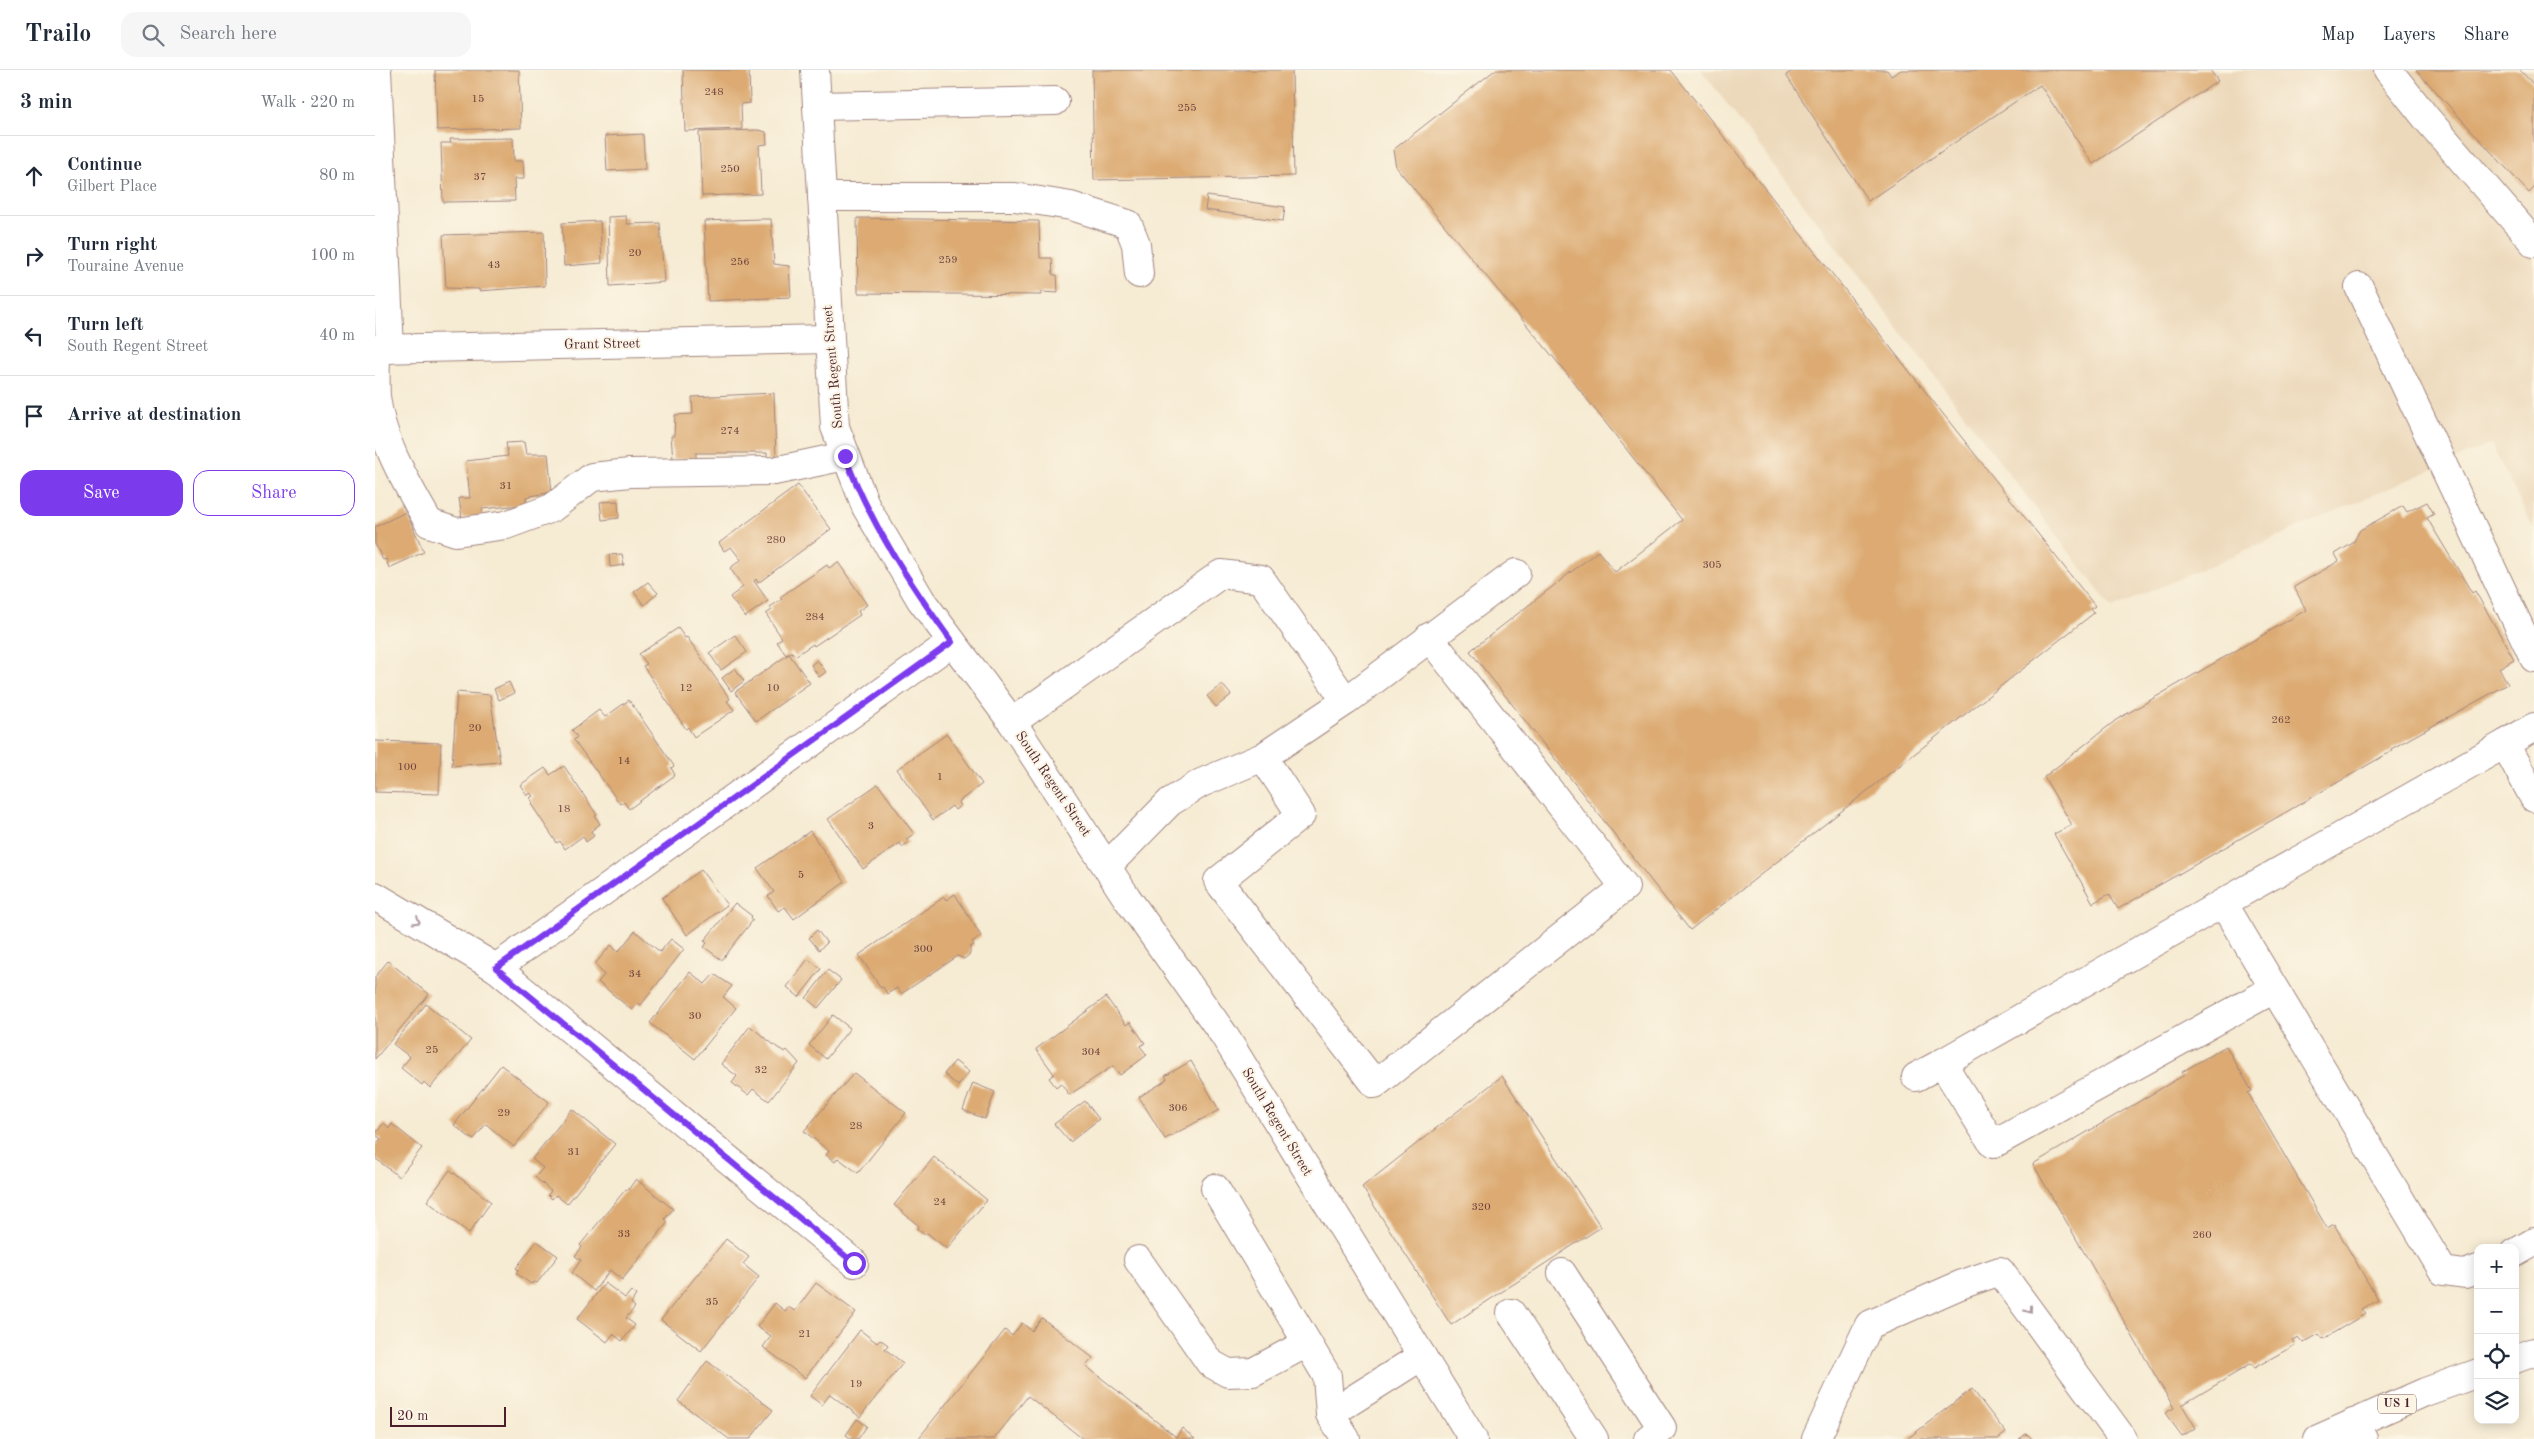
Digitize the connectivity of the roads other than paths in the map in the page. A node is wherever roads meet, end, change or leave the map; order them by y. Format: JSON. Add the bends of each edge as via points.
{"nodes":[{"id":1,"x":377,"y":70,"type":"edge"},
{"id":2,"x":815,"y":70,"type":"edge"},
{"id":3,"x":2388,"y":70,"type":"edge"},
{"id":4,"x":1055,"y":101,"type":"dead end"},
{"id":5,"x":817,"y":106,"type":"junction"},
{"id":6,"x":822,"y":197,"type":"junction"},
{"id":7,"x":2534,"y":243,"type":"edge"},
{"id":8,"x":1139,"y":274,"type":"dead end"},
{"id":9,"x":2359,"y":287,"type":"dead end"},
{"id":10,"x":829,"y":338,"type":"junction"},
{"id":11,"x":380,"y":349,"type":"edge"},
{"id":12,"x":845,"y":456,"type":"junction"},
{"id":13,"x":1516,"y":573,"type":"dead end"},
{"id":14,"x":1429,"y":637,"type":"junction"},
{"id":15,"x":952,"y":642,"type":"junction"},
{"id":16,"x":2534,"y":658,"type":"edge"},
{"id":17,"x":1345,"y":700,"type":"junction"},
{"id":18,"x":1012,"y":722,"type":"junction"},
{"id":19,"x":2534,"y":727,"type":"edge"},
{"id":20,"x":2505,"y":744,"type":"junction"},
{"id":21,"x":1263,"y":757,"type":"junction"},
{"id":22,"x":2534,"y":798,"type":"edge"},
{"id":23,"x":1108,"y":865,"type":"junction"},
{"id":24,"x":375,"y":896,"type":"edge"},
{"id":25,"x":2223,"y":903,"type":"junction"},
{"id":26,"x":496,"y":968,"type":"junction"},
{"id":27,"x":2274,"y":989,"type":"junction"},
{"id":28,"x":1942,"y":1062,"type":"junction"},
{"id":29,"x":1916,"y":1077,"type":"dead end"},
{"id":30,"x":1215,"y":1188,"type":"dead end"},
{"id":31,"x":2534,"y":1242,"type":"edge"},
{"id":32,"x":2519,"y":1251,"type":"edge"},
{"id":33,"x":1138,"y":1260,"type":"dead end"},
{"id":34,"x":854,"y":1263,"type":"dead end"},
{"id":35,"x":2474,"y":1271,"type":"edge"},
{"id":36,"x":1562,"y":1272,"type":"dead end"},
{"id":37,"x":1511,"y":1313,"type":"dead end"},
{"id":38,"x":1307,"y":1343,"type":"junction"},
{"id":39,"x":2534,"y":1352,"type":"edge"},
{"id":40,"x":1422,"y":1356,"type":"junction"},
{"id":41,"x":2519,"y":1358,"type":"edge"},
{"id":42,"x":2474,"y":1375,"type":"edge"},
{"id":43,"x":1330,"y":1414,"type":"junction"},
{"id":44,"x":2358,"y":1431,"type":"edge"},
{"id":45,"x":1346,"y":1439,"type":"edge"},
{"id":46,"x":1473,"y":1439,"type":"edge"},
{"id":47,"x":1594,"y":1439,"type":"edge"},
{"id":48,"x":1648,"y":1439,"type":"edge"},
{"id":49,"x":1815,"y":1439,"type":"edge"},
{"id":50,"x":2123,"y":1439,"type":"edge"},
{"id":51,"x":2318,"y":1439,"type":"edge"}],
"edges":[{"from":1,"to":11,"type":"street"},
{"from":2,"to":5,"type":"street","name":"South Regent Street"},
{"from":3,"to":7,"type":"street"},
{"from":4,"to":5,"type":"street"},
{"from":5,"to":6,"type":"street","name":"South Regent Street"},
{"from":6,"to":8,"type":"street","via":[[1015,197],[1071,206],[1128,224],[1136,244]]},
{"from":6,"to":10,"type":"street","name":"South Regent Street"},
{"from":9,"to":16,"type":"street"},
{"from":10,"to":11,"type":"street","name":"Grant Street"},
{"from":10,"to":12,"type":"street","name":"South Regent Street","via":[[835,427]]},
{"from":11,"to":12,"type":"street","via":[[376,395],[381,422],[402,474],[429,523],[456,532],[506,525],[551,508],[591,477],[630,473],[774,470]]},
{"from":12,"to":15,"type":"street","name":"South Regent Street","via":[[866,507],[921,600]]},
{"from":13,"to":14,"type":"street"},
{"from":14,"to":17,"type":"street"},
{"from":14,"to":21,"type":"street","via":[[1625,887],[1375,1084],[1218,881],[1301,814]]},
{"from":15,"to":18,"type":"street","name":"South Regent Street"},
{"from":15,"to":26,"type":"street"},
{"from":17,"to":18,"type":"street","via":[[1261,579],[1221,574]]},
{"from":17,"to":21,"type":"street"},
{"from":18,"to":23,"type":"street","name":"South Regent Street"},
{"from":19,"to":20,"type":"street"},
{"from":20,"to":22,"type":"street"},
{"from":20,"to":25,"type":"street"},
{"from":21,"to":23,"type":"street","via":[[1201,783],[1170,802]]},
{"from":23,"to":40,"type":"street","name":"South Regent Street","via":[[1127,898],[1223,1035]]},
{"from":24,"to":26,"type":"street","one_way":true},
{"from":25,"to":27,"type":"street"},
{"from":25,"to":28,"type":"street"},
{"from":26,"to":34,"type":"street"},
{"from":27,"to":28,"type":"street","via":[[1993,1144]]},
{"from":27,"to":35,"type":"street","via":[[2443,1271],[2465,1274]]},
{"from":28,"to":29,"type":"street"},
{"from":30,"to":38,"type":"street"},
{"from":31,"to":32,"type":"street"},
{"from":33,"to":38,"type":"street","via":[[1210,1363],[1228,1373],[1253,1372]]},
{"from":36,"to":48,"type":"street","via":[[1662,1428]]},
{"from":37,"to":47,"type":"street"},
{"from":38,"to":43,"type":"street","via":[[1327,1376]]},
{"from":39,"to":41,"type":"street"},
{"from":40,"to":43,"type":"street"},
{"from":40,"to":46,"type":"street","name":"South Regent Street"},
{"from":42,"to":44,"type":"street","number":"US 1"},
{"from":43,"to":45,"type":"street"},
{"from":44,"to":51,"type":"street","number":"US 1"},
{"from":49,"to":50,"type":"street","one_way":true,"via":[[1869,1325],[2000,1271]]}]}
